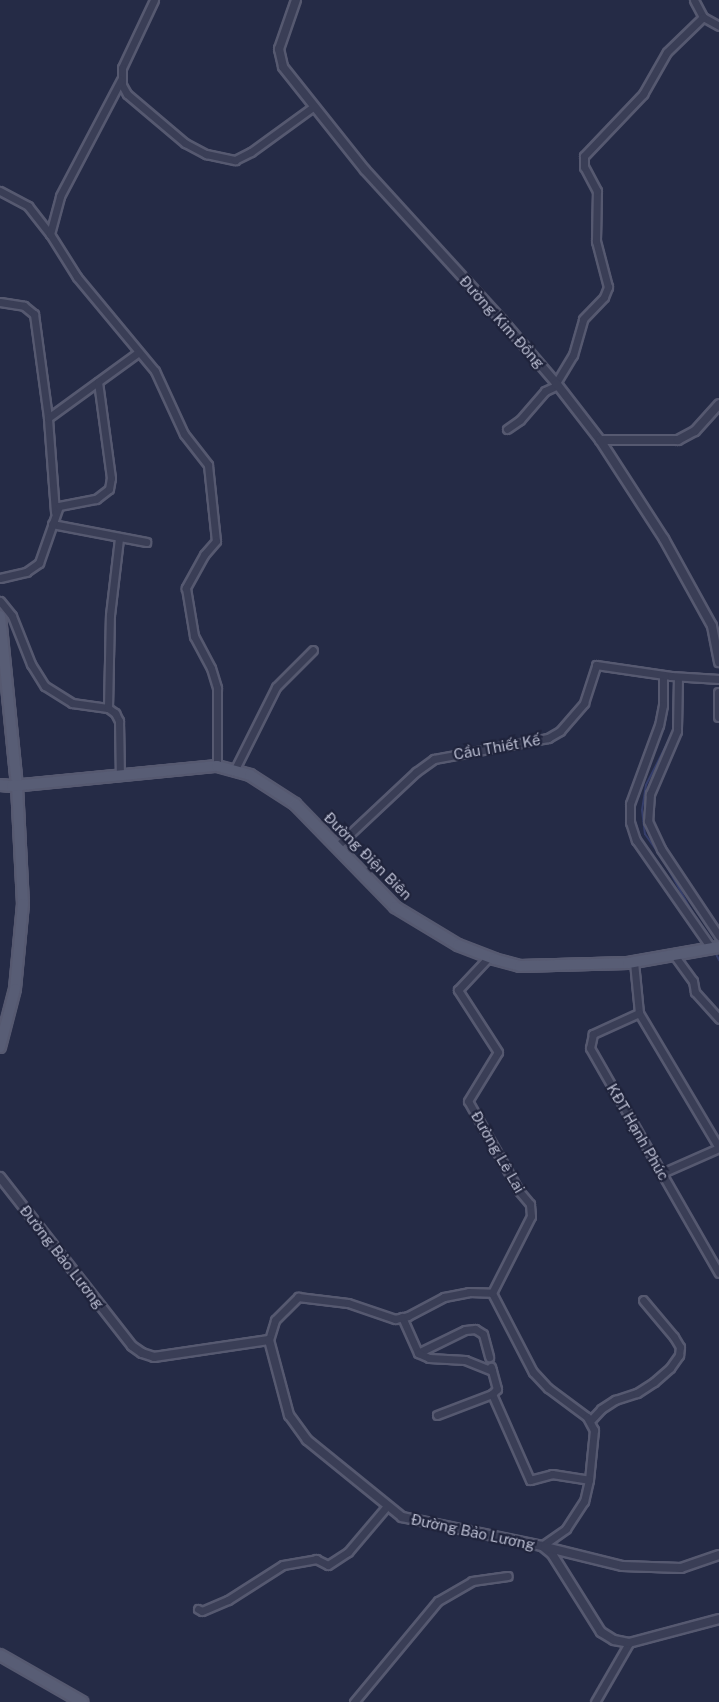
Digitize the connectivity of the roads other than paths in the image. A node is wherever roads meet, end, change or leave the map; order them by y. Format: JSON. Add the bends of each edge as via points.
{"nodes":[{"id":1,"x":154,"y":0,"type":"edge"},
{"id":2,"x":296,"y":0,"type":"edge"},
{"id":3,"x":694,"y":0,"type":"edge"},
{"id":4,"x":703,"y":16,"type":"junction"},
{"id":5,"x":719,"y":26,"type":"edge"},
{"id":6,"x":121,"y":80,"type":"junction"},
{"id":7,"x":314,"y":107,"type":"junction"},
{"id":8,"x":0,"y":191,"type":"edge"},
{"id":9,"x":50,"y":234,"type":"junction"},
{"id":10,"x":0,"y":302,"type":"edge"},
{"id":11,"x":140,"y":352,"type":"junction"},
{"id":12,"x":98,"y":382,"type":"junction"},
{"id":13,"x":557,"y":384,"type":"junction"},
{"id":14,"x":719,"y":404,"type":"edge"},
{"id":15,"x":48,"y":418,"type":"junction"},
{"id":16,"x":507,"y":429,"type":"dead end"},
{"id":17,"x":600,"y":440,"type":"junction"},
{"id":18,"x":55,"y":512,"type":"junction"},
{"id":19,"x":52,"y":524,"type":"junction"},
{"id":20,"x":119,"y":538,"type":"junction"},
{"id":21,"x":146,"y":542,"type":"dead end"},
{"id":22,"x":0,"y":578,"type":"edge"},
{"id":23,"x":0,"y":601,"type":"edge"},
{"id":24,"x":0,"y":616,"type":"edge"},
{"id":25,"x":313,"y":650,"type":"dead end"},
{"id":26,"x":719,"y":662,"type":"edge"},
{"id":27,"x":663,"y":675,"type":"junction"},
{"id":28,"x":678,"y":677,"type":"junction"},
{"id":29,"x":719,"y":679,"type":"edge"},
{"id":30,"x":719,"y":693,"type":"edge"},
{"id":31,"x":108,"y":708,"type":"junction"},
{"id":32,"x":719,"y":717,"type":"edge"},
{"id":33,"x":217,"y":766,"type":"junction"},
{"id":34,"x":234,"y":771,"type":"junction"},
{"id":35,"x":120,"y":776,"type":"junction"},
{"id":36,"x":0,"y":785,"type":"edge"},
{"id":37,"x":17,"y":786,"type":"junction"},
{"id":38,"x":336,"y":847,"type":"junction"},
{"id":39,"x":719,"y":936,"type":"edge"},
{"id":40,"x":715,"y":947,"type":"edge"},
{"id":41,"x":674,"y":955,"type":"junction"},
{"id":42,"x":489,"y":957,"type":"junction"},
{"id":43,"x":634,"y":962,"type":"junction"},
{"id":44,"x":639,"y":1012,"type":"junction"},
{"id":45,"x":719,"y":1019,"type":"edge"},
{"id":46,"x":0,"y":1047,"type":"edge"},
{"id":47,"x":719,"y":1148,"type":"edge"},
{"id":48,"x":662,"y":1173,"type":"junction"},
{"id":49,"x":0,"y":1178,"type":"edge"},
{"id":50,"x":719,"y":1272,"type":"edge"},
{"id":51,"x":492,"y":1293,"type":"junction"},
{"id":52,"x":643,"y":1300,"type":"dead end"},
{"id":53,"x":402,"y":1317,"type":"junction"},
{"id":54,"x":269,"y":1340,"type":"junction"},
{"id":55,"x":418,"y":1353,"type":"junction"},
{"id":56,"x":489,"y":1357,"type":"dead end"},
{"id":57,"x":492,"y":1394,"type":"junction"},
{"id":58,"x":437,"y":1414,"type":"dead end"},
{"id":59,"x":590,"y":1421,"type":"junction"},
{"id":60,"x":590,"y":1480,"type":"junction"},
{"id":61,"x":387,"y":1506,"type":"junction"},
{"id":62,"x":542,"y":1546,"type":"junction"},
{"id":63,"x":719,"y":1555,"type":"edge"},
{"id":64,"x":508,"y":1576,"type":"dead end"},
{"id":65,"x":198,"y":1609,"type":"dead end"},
{"id":66,"x":719,"y":1619,"type":"edge"},
{"id":67,"x":629,"y":1643,"type":"junction"},
{"id":68,"x":0,"y":1655,"type":"edge"},
{"id":69,"x":82,"y":1702,"type":"edge"},
{"id":70,"x":354,"y":1702,"type":"edge"},
{"id":71,"x":595,"y":1702,"type":"edge"}],
"edges":[{"from":1,"to":6,"type":"street","via":[[124,62]]},
{"from":2,"to":7,"type":"street","name":"Đường Kim Đồng","via":[[282,37],[280,60]]},
{"from":3,"to":4,"type":"street"},
{"from":4,"to":5,"type":"street"},
{"from":4,"to":13,"type":"street","via":[[667,52],[643,94],[584,156],[597,191],[596,241],[608,287],[604,297],[583,319],[573,355]]},
{"from":6,"to":7,"type":"street","via":[[127,94],[185,143],[206,154],[235,159]]},
{"from":6,"to":9,"type":"street","via":[[60,196]]},
{"from":7,"to":13,"type":"street","name":"Đường Kim Đồng","via":[[364,170]]},
{"from":8,"to":9,"type":"street","via":[[28,206]]},
{"from":9,"to":11,"type":"street","via":[[77,277]]},
{"from":10,"to":15,"type":"street","via":[[24,306],[34,314]]},
{"from":11,"to":12,"type":"street"},
{"from":11,"to":33,"type":"street","via":[[155,371],[184,434],[208,465],[216,541],[186,588],[194,636],[217,688]]},
{"from":12,"to":15,"type":"street"},
{"from":12,"to":18,"type":"street","via":[[111,484],[102,497],[63,504]]},
{"from":13,"to":16,"type":"street"},
{"from":13,"to":17,"type":"street","name":"Đường Kim Đồng"},
{"from":14,"to":17,"type":"street","via":[[694,431],[678,440]]},
{"from":15,"to":18,"type":"street"},
{"from":17,"to":26,"type":"street","name":"Đường Kim Đồng","via":[[664,539],[712,626]]},
{"from":18,"to":19,"type":"street"},
{"from":19,"to":20,"type":"street"},
{"from":19,"to":22,"type":"street","via":[[39,563],[26,572]]},
{"from":20,"to":21,"type":"street"},
{"from":20,"to":31,"type":"street","via":[[110,615]]},
{"from":23,"to":31,"type":"street","via":[[12,616],[31,664],[45,686],[72,703]]},
{"from":24,"to":37,"type":"main road"},
{"from":25,"to":34,"type":"street","via":[[276,687]]},
{"from":27,"to":28,"type":"street","name":"Cầu Thiết Kế"},
{"from":27,"to":38,"type":"street","name":"Cầu Thiết Kế","via":[[596,665],[584,704],[560,731],[530,742],[434,759]]},
{"from":27,"to":40,"type":"street","via":[[663,705],[630,804],[630,822],[636,840]]},
{"from":28,"to":29,"type":"street","name":"Cầu Thiết Kế"},
{"from":28,"to":39,"type":"street","via":[[677,731],[650,794],[648,821],[661,849]]},
{"from":30,"to":32,"type":"street"},
{"from":31,"to":35,"type":"street","via":[[116,713],[118,721]]},
{"from":33,"to":34,"type":"main road","name":"Đường Điện Biên"},
{"from":33,"to":35,"type":"main road","name":"Đường Điện Biên"},
{"from":34,"to":38,"type":"main road","name":"Đường Điện Biên","via":[[250,775],[295,804]]},
{"from":35,"to":37,"type":"main road","name":"Đường Điện Biên"},
{"from":36,"to":37,"type":"main road","name":"Đường Điện Biên"},
{"from":37,"to":46,"type":"main road","via":[[23,904],[15,989]]},
{"from":38,"to":42,"type":"main road","name":"Đường Điện Biên","via":[[395,907],[458,945]]},
{"from":40,"to":41,"type":"main road","name":"Đường Điện Biên"},
{"from":41,"to":43,"type":"main road","name":"Đường Điện Biên"},
{"from":41,"to":45,"type":"street","via":[[693,981],[695,992]]},
{"from":42,"to":43,"type":"main road","name":"Đường Điện Biên","via":[[520,966]]},
{"from":42,"to":51,"type":"street","name":"Đường Lê Lai","via":[[458,990],[498,1052],[468,1101],[530,1204],[531,1216]]},
{"from":43,"to":44,"type":"street"},
{"from":44,"to":47,"type":"street"},
{"from":44,"to":48,"type":"street","name":"KĐT Hạnh Phúc","via":[[593,1034],[590,1048]]},
{"from":47,"to":48,"type":"street"},
{"from":48,"to":50,"type":"street","name":"KĐT Hạnh Phúc"},
{"from":49,"to":54,"type":"street","name":"Đường Bảo Lương","via":[[132,1346],[142,1353],[154,1357]]},
{"from":51,"to":53,"type":"street","via":[[444,1297]]},
{"from":51,"to":59,"type":"street","via":[[533,1372]]},
{"from":52,"to":59,"type":"street","via":[[674,1337],[680,1347],[679,1355],[654,1382],[615,1400]]},
{"from":53,"to":54,"type":"street","via":[[394,1319],[330,1299],[298,1297],[275,1320]]},
{"from":53,"to":55,"type":"street"},
{"from":54,"to":61,"type":"street","name":"Đường Bảo Lương","via":[[289,1415],[307,1440]]},
{"from":55,"to":56,"type":"street","via":[[475,1329],[483,1334]]},
{"from":55,"to":57,"type":"street","via":[[429,1358],[465,1360],[493,1370],[497,1389]]},
{"from":57,"to":58,"type":"street"},
{"from":57,"to":60,"type":"street","via":[[530,1480],[552,1474]]},
{"from":59,"to":60,"type":"street","via":[[595,1435]]},
{"from":60,"to":62,"type":"street","via":[[573,1520]]},
{"from":61,"to":62,"type":"street","name":"Đường Bảo Lương","via":[[402,1517],[429,1524]]},
{"from":61,"to":65,"type":"street","via":[[348,1552],[328,1565],[316,1559],[283,1565],[238,1595],[202,1611]]},
{"from":62,"to":63,"type":"street","via":[[622,1566],[681,1568]]},
{"from":62,"to":67,"type":"street","name":"Đường Bảo Lương","via":[[552,1554],[601,1632]]},
{"from":64,"to":70,"type":"street","via":[[472,1581],[438,1601]]},
{"from":66,"to":67,"type":"street"},
{"from":67,"to":71,"type":"street"},
{"from":68,"to":69,"type":"main road"}]}
